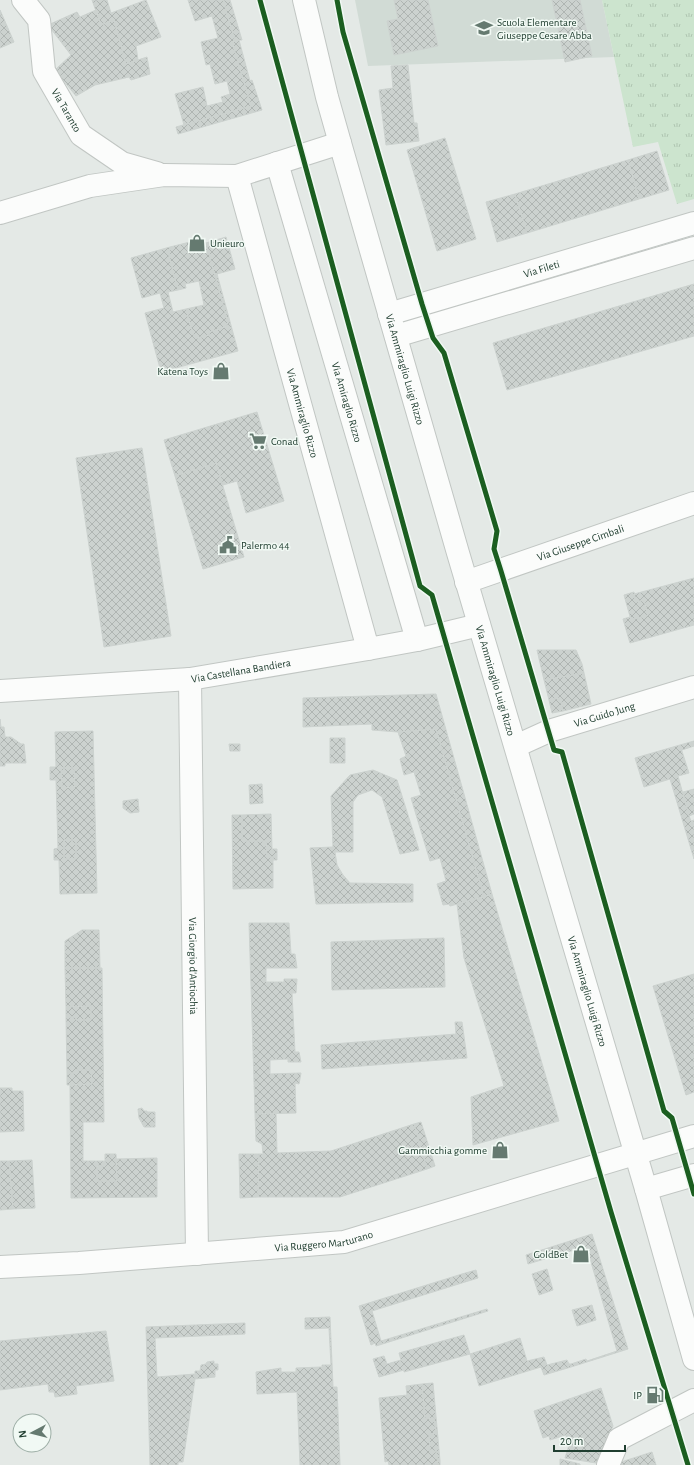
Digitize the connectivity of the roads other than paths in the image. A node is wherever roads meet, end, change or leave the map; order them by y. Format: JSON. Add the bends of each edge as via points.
{"nodes":[{"id":1,"x":23,"y":0,"type":"edge"},
{"id":2,"x":304,"y":0,"type":"edge"},
{"id":3,"x":340,"y":143,"type":"junction"},
{"id":4,"x":277,"y":163,"type":"junction"},
{"id":5,"x":164,"y":175,"type":"junction"},
{"id":6,"x":237,"y":176,"type":"junction"},
{"id":7,"x":0,"y":213,"type":"edge"},
{"id":8,"x":694,"y":223,"type":"edge"},
{"id":9,"x":694,"y":248,"type":"edge"},
{"id":10,"x":389,"y":314,"type":"junction"},
{"id":11,"x":396,"y":336,"type":"junction"},
{"id":12,"x":694,"y":503,"type":"edge"},
{"id":13,"x":466,"y":582,"type":"junction"},
{"id":14,"x":479,"y":626,"type":"junction"},
{"id":15,"x":417,"y":640,"type":"junction"},
{"id":16,"x":368,"y":649,"type":"junction"},
{"id":17,"x":190,"y":679,"type":"junction"},
{"id":18,"x":694,"y":687,"type":"edge"},
{"id":19,"x":0,"y":692,"type":"edge"},
{"id":20,"x":516,"y":746,"type":"junction"},
{"id":21,"x":694,"y":1136,"type":"edge"},
{"id":22,"x":635,"y":1153,"type":"junction"},
{"id":23,"x":694,"y":1175,"type":"edge"},
{"id":24,"x":646,"y":1189,"type":"junction"},
{"id":25,"x":197,"y":1254,"type":"junction"},
{"id":26,"x":0,"y":1268,"type":"edge"},
{"id":27,"x":694,"y":1359,"type":"edge"},
{"id":28,"x":694,"y":1400,"type":"edge"},
{"id":29,"x":608,"y":1465,"type":"edge"}],
"edges":[{"from":1,"to":5,"type":"street","name":"Via Taranto","via":[[39,20],[44,71],[81,135],[122,163]]},
{"from":2,"to":3,"type":"street","name":"Via Ammiraglio Luigi Rizzo"},
{"from":3,"to":4,"type":"street"},
{"from":3,"to":10,"type":"street","name":"Via Ammiraglio Luigi Rizzo"},
{"from":4,"to":6,"type":"street"},
{"from":4,"to":15,"type":"street","name":"Via Amiraglio Rizzo"},
{"from":5,"to":6,"type":"street"},
{"from":5,"to":7,"type":"street","via":[[90,186]]},
{"from":6,"to":16,"type":"street","name":"Via Ammiraglio Rizzo"},
{"from":8,"to":10,"type":"street","name":"Via Fileti"},
{"from":9,"to":11,"type":"street","name":"Via Fileti"},
{"from":10,"to":11,"type":"street","name":"Via Ammiraglio Luigi Rizzo"},
{"from":11,"to":13,"type":"street","name":"Via Ammiraglio Luigi Rizzo"},
{"from":12,"to":13,"type":"street","name":"Via Giuseppe Cimbali"},
{"from":13,"to":14,"type":"street","name":"Via Ammiraglio Luigi Rizzo"},
{"from":14,"to":15,"type":"street","name":"Via Castellana Bandiera"},
{"from":14,"to":20,"type":"street","name":"Via Ammiraglio Luigi Rizzo"},
{"from":15,"to":16,"type":"street","name":"Via Castellana Bandiera"},
{"from":16,"to":17,"type":"street","name":"Via Castellana Bandiera"},
{"from":17,"to":19,"type":"street","name":"Via Castellana Bandiera"},
{"from":17,"to":25,"type":"street","name":"Via Giorgio d'Antiochia"},
{"from":18,"to":20,"type":"street","name":"Via Guido Jung","via":[[549,731]]},
{"from":20,"to":22,"type":"street","name":"Via Ammiraglio Luigi Rizzo"},
{"from":21,"to":22,"type":"street","name":"Via Ruggero Marturano"},
{"from":22,"to":24,"type":"street","name":"Via Ammiraglio Luigi Rizzo"},
{"from":22,"to":25,"type":"street","name":"Via Ruggero Marturano","via":[[344,1242]]},
{"from":23,"to":24,"type":"street"},
{"from":24,"to":27,"type":"street","name":"Via Ammiraglio Luigi Rizzo"},
{"from":25,"to":26,"type":"street","name":"Via Ruggero Marturano"},
{"from":28,"to":29,"type":"street","via":[[619,1439]]}]}
